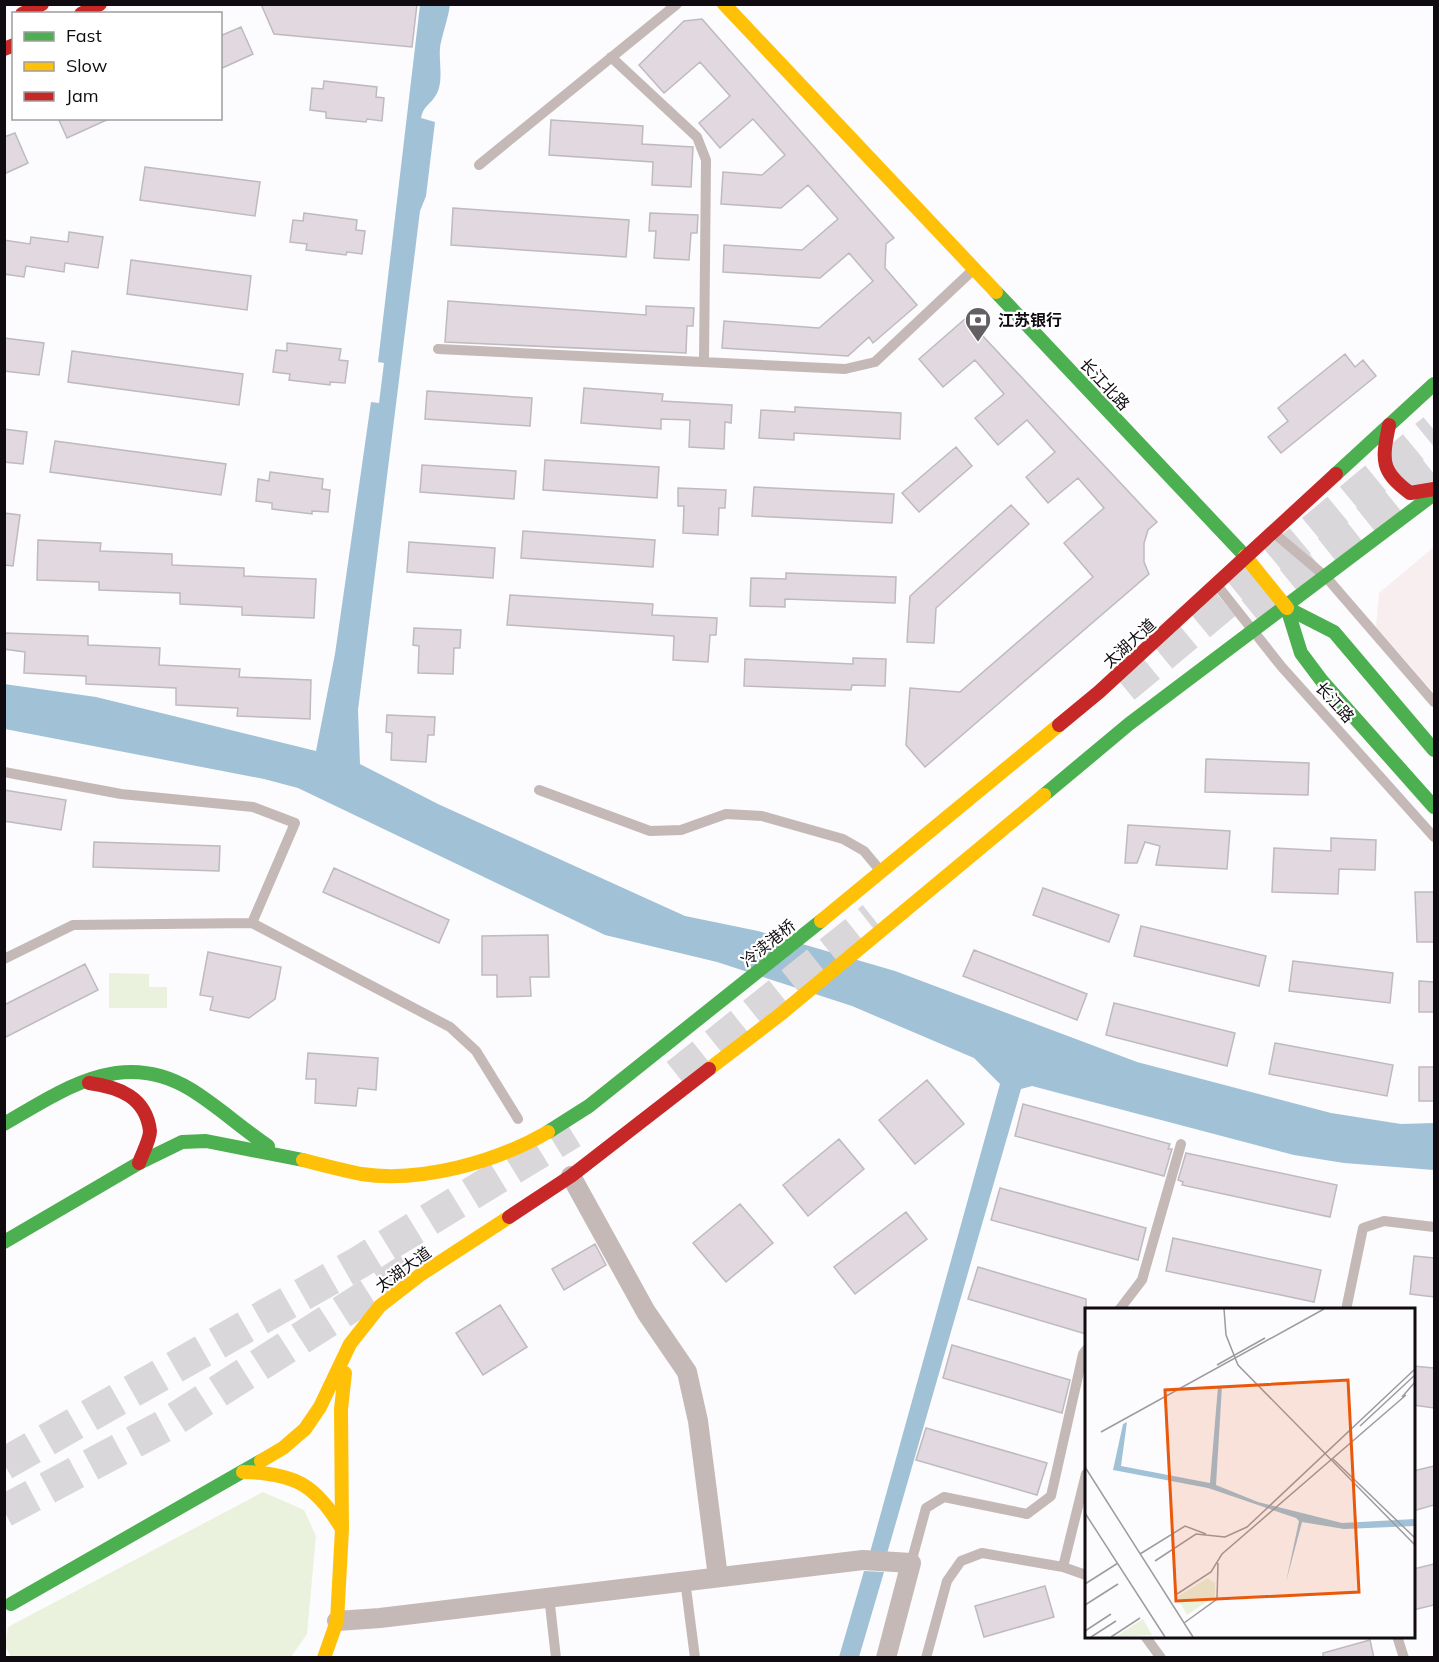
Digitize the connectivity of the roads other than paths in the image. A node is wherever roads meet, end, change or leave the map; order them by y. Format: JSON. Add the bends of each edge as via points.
{"nodes":[{"id":1,"x":42,"y":4,"type":"edge"},
{"id":2,"x":100,"y":4,"type":"edge"},
{"id":3,"x":676,"y":4,"type":"edge"},
{"id":4,"x":724,"y":4,"type":"edge"},
{"id":5,"x":26,"y":12,"type":"edge"},
{"id":6,"x":85,"y":12,"type":"edge"},
{"id":7,"x":612,"y":57,"type":"junction"},
{"id":8,"x":479,"y":165,"type":"dead end"},
{"id":9,"x":974,"y":269,"type":"junction"},
{"id":10,"x":438,"y":349,"type":"dead end"},
{"id":11,"x":704,"y":362,"type":"junction"},
{"id":12,"x":1434,"y":384,"type":"edge"},
{"id":13,"x":1389,"y":425,"type":"junction"},
{"id":14,"x":1434,"y":489,"type":"edge"},
{"id":15,"x":1434,"y":494,"type":"edge"},
{"id":16,"x":1272,"y":531,"type":"junction"},
{"id":17,"x":1245,"y":556,"type":"junction"},
{"id":18,"x":1326,"y":577,"type":"junction"},
{"id":19,"x":1217,"y":585,"type":"junction"},
{"id":20,"x":1287,"y":608,"type":"junction"},
{"id":21,"x":1254,"y":632,"type":"junction"},
{"id":22,"x":1099,"y":692,"type":"junction"},
{"id":23,"x":1434,"y":702,"type":"edge"},
{"id":24,"x":1130,"y":724,"type":"junction"},
{"id":25,"x":1412,"y":724,"type":"junction"},
{"id":26,"x":1390,"y":743,"type":"junction"},
{"id":27,"x":1434,"y":750,"type":"edge"},
{"id":28,"x":4,"y":771,"type":"edge"},
{"id":29,"x":539,"y":790,"type":"dead end"},
{"id":30,"x":1434,"y":807,"type":"edge"},
{"id":31,"x":1434,"y":837,"type":"edge"},
{"id":32,"x":881,"y":871,"type":"junction"},
{"id":33,"x":831,"y":912,"type":"joint"},
{"id":34,"x":252,"y":923,"type":"junction"},
{"id":35,"x":4,"y":958,"type":"edge"},
{"id":36,"x":79,"y":1082,"type":"junction"},
{"id":37,"x":518,"y":1119,"type":"dead end"},
{"id":38,"x":4,"y":1124,"type":"edge"},
{"id":39,"x":1182,"y":1144,"type":"dead end"},
{"id":40,"x":285,"y":1157,"type":"junction"},
{"id":41,"x":139,"y":1163,"type":"junction"},
{"id":42,"x":571,"y":1176,"type":"junction"},
{"id":43,"x":1434,"y":1227,"type":"edge"},
{"id":44,"x":4,"y":1242,"type":"edge"},
{"id":45,"x":1121,"y":1308,"type":"edge"},
{"id":46,"x":1346,"y":1308,"type":"edge"},
{"id":47,"x":350,"y":1344,"type":"junction"},
{"id":48,"x":1085,"y":1354,"type":"edge"},
{"id":49,"x":243,"y":1472,"type":"junction"},
{"id":50,"x":1085,"y":1478,"type":"edge"},
{"id":51,"x":342,"y":1529,"type":"junction"},
{"id":52,"x":911,"y":1563,"type":"junction"},
{"id":53,"x":1063,"y":1568,"type":"junction"},
{"id":54,"x":1085,"y":1575,"type":"edge"},
{"id":55,"x":718,"y":1577,"type":"junction"},
{"id":56,"x":685,"y":1580,"type":"junction"},
{"id":57,"x":549,"y":1596,"type":"junction"},
{"id":58,"x":11,"y":1604,"type":"dead end"},
{"id":59,"x":337,"y":1621,"type":"junction"},
{"id":60,"x":1146,"y":1638,"type":"edge"},
{"id":61,"x":1398,"y":1638,"type":"edge"},
{"id":62,"x":324,"y":1658,"type":"edge"},
{"id":63,"x":556,"y":1658,"type":"edge"},
{"id":64,"x":695,"y":1658,"type":"edge"},
{"id":65,"x":886,"y":1658,"type":"edge"},
{"id":66,"x":926,"y":1658,"type":"edge"},
{"id":67,"x":1161,"y":1658,"type":"edge"},
{"id":68,"x":1404,"y":1658,"type":"edge"}],
"edges":[{"from":1,"to":5,"type":"main road"},
{"from":2,"to":6,"type":"main road"},
{"from":3,"to":7,"type":"lane"},
{"from":4,"to":9,"type":"main road","name":"长江北路"},
{"from":7,"to":8,"type":"lane"},
{"from":7,"to":11,"type":"lane","via":[[697,137],[706,160]]},
{"from":9,"to":11,"type":"lane","via":[[875,362],[845,369]]},
{"from":9,"to":17,"type":"main road","name":"长江北路"},
{"from":10,"to":11,"type":"lane"},
{"from":12,"to":13,"type":"main road","name":"太湖大道"},
{"from":13,"to":14,"type":"main road","via":[[1382,460],[1390,480],[1410,493]]},
{"from":13,"to":16,"type":"main road","name":"太湖大道"},
{"from":15,"to":18,"type":"main road"},
{"from":16,"to":17,"type":"main road","name":"太湖大道"},
{"from":16,"to":18,"type":"lane"},
{"from":17,"to":19,"type":"main road","name":"太湖大道"},
{"from":17,"to":20,"type":"main road","name":"长江北路"},
{"from":18,"to":20,"type":"main road"},
{"from":18,"to":23,"type":"lane"},
{"from":19,"to":21,"type":"lane","name":"长江路"},
{"from":19,"to":22,"type":"main road","name":"太湖大道"},
{"from":20,"to":21,"type":"main road"},
{"from":20,"to":25,"type":"main road","via":[[1334,632]]},
{"from":20,"to":26,"type":"main road","name":"长江北路","via":[[1301,653]]},
{"from":21,"to":24,"type":"main road"},
{"from":21,"to":31,"type":"lane","name":"长江路"},
{"from":22,"to":24,"type":"main road","via":[[1123,702]]},
{"from":22,"to":32,"type":"main road","name":"太湖大道"},
{"from":24,"to":42,"type":"main road","name":"太湖大道","via":[[782,1013]]},
{"from":25,"to":26,"type":"main road"},
{"from":25,"to":27,"type":"main road"},
{"from":26,"to":30,"type":"main road","name":"长江北路"},
{"from":28,"to":34,"type":"lane","via":[[121,794],[253,807],[295,823]]},
{"from":29,"to":32,"type":"lane","via":[[650,831],[681,830],[726,814],[762,816],[843,839],[864,851]]},
{"from":32,"to":33,"type":"main road","name":"太湖大道"},
{"from":33,"to":40,"type":"main road","name":"冷渎港桥","via":[[589,1106],[546,1134],[497,1155],[409,1175],[363,1174]]},
{"from":34,"to":35,"type":"lane","via":[[73,925]]},
{"from":34,"to":37,"type":"lane","via":[[450,1027],[476,1051]]},
{"from":36,"to":38,"type":"main road"},
{"from":36,"to":40,"type":"main road","via":[[135,1070],[167,1076]]},
{"from":36,"to":41,"type":"main road","via":[[114,1086],[130,1094],[142,1107],[150,1132]]},
{"from":39,"to":45,"type":"lane","via":[[1142,1281]]},
{"from":40,"to":41,"type":"main road","via":[[206,1141],[182,1142]]},
{"from":41,"to":44,"type":"main road"},
{"from":42,"to":47,"type":"main road","name":"太湖大道","via":[[420,1275],[380,1306]]},
{"from":42,"to":55,"type":"street","via":[[646,1312],[687,1372],[698,1421]]},
{"from":43,"to":46,"type":"lane","via":[[1384,1221],[1363,1228]]},
{"from":47,"to":49,"type":"main road","name":"太湖大道","via":[[305,1429],[283,1448]]},
{"from":47,"to":51,"type":"main road","via":[[341,1410]]},
{"from":48,"to":52,"type":"lane","via":[[1051,1496],[1027,1514],[944,1497],[926,1508]]},
{"from":49,"to":51,"type":"main road","via":[[292,1477],[310,1487],[328,1503]]},
{"from":49,"to":58,"type":"main road","name":"太湖大道"},
{"from":50,"to":53,"type":"lane"},
{"from":51,"to":59,"type":"main road"},
{"from":52,"to":55,"type":"street","via":[[863,1560]]},
{"from":52,"to":65,"type":"street"},
{"from":53,"to":54,"type":"lane"},
{"from":53,"to":66,"type":"lane","via":[[982,1553],[961,1561],[947,1581]]},
{"from":55,"to":56,"type":"street"},
{"from":56,"to":57,"type":"street"},
{"from":56,"to":64,"type":"lane"},
{"from":57,"to":59,"type":"street"},
{"from":57,"to":63,"type":"lane"},
{"from":59,"to":62,"type":"main road"},
{"from":60,"to":67,"type":"lane"},
{"from":61,"to":68,"type":"lane"}]}
